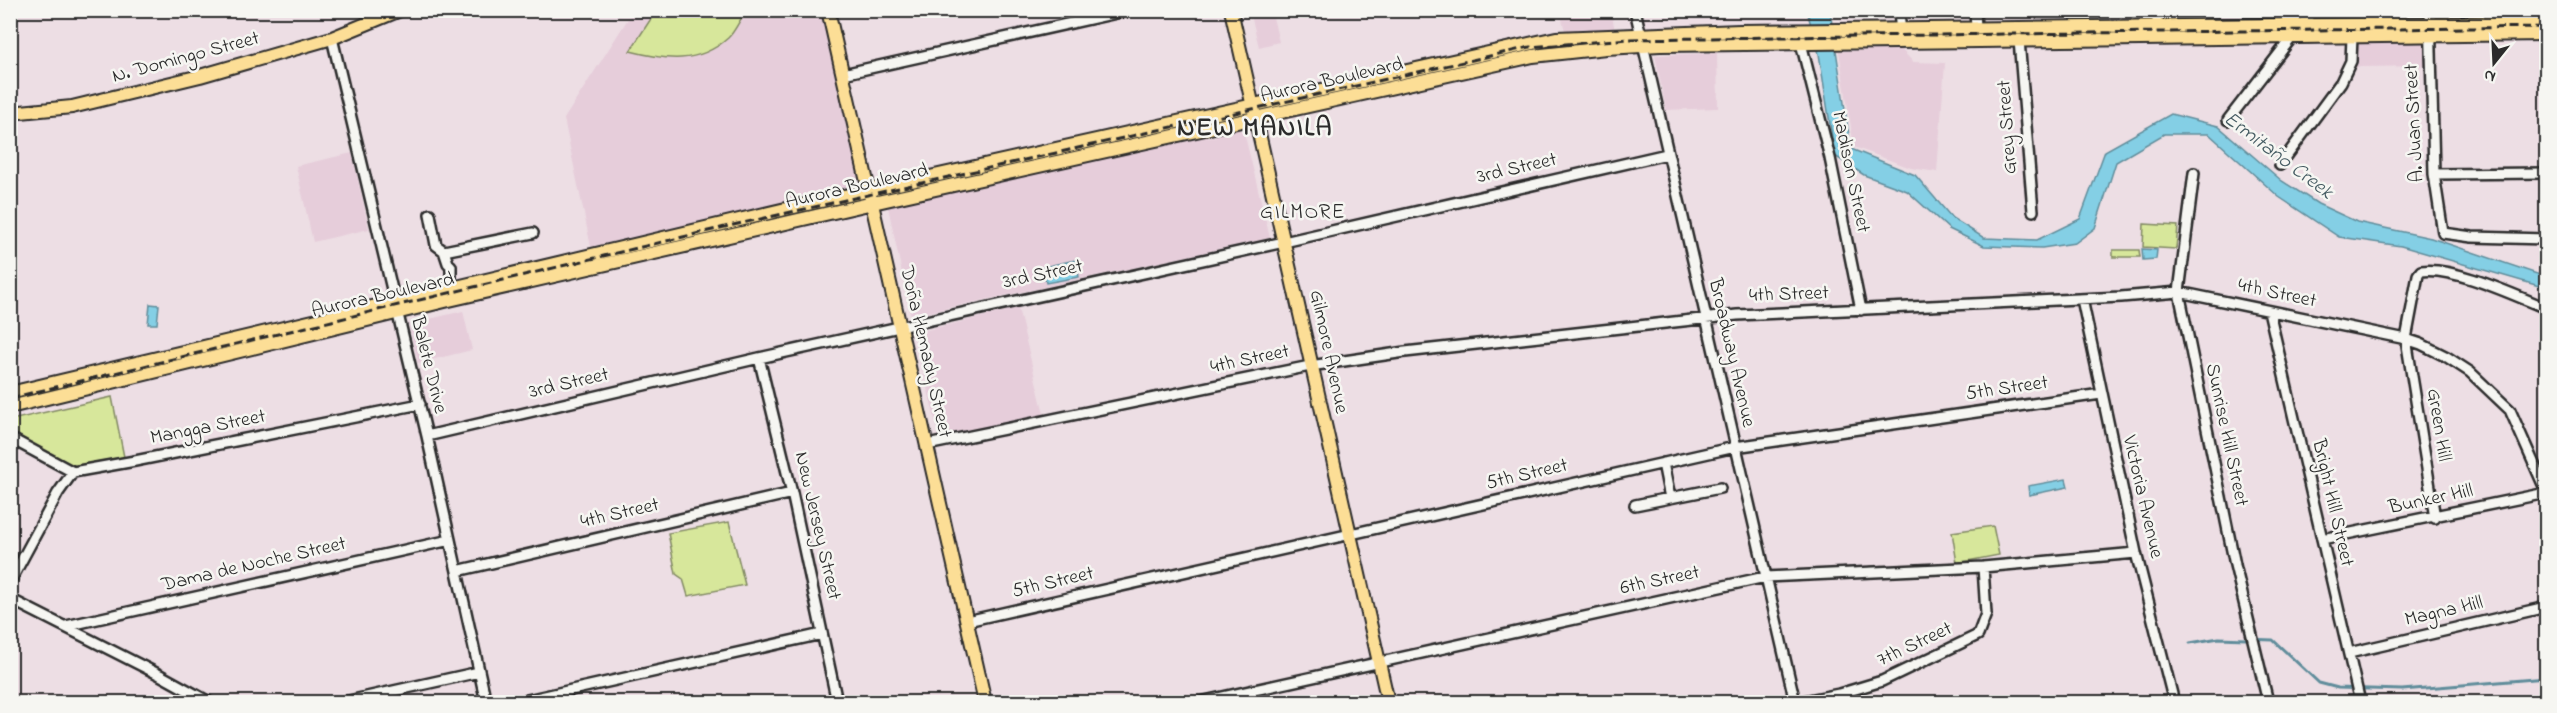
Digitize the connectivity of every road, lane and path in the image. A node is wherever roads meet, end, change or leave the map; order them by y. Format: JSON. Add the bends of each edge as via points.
{"nodes":[{"id":1,"x":400,"y":10,"type":"edge"},
{"id":2,"x":828,"y":10,"type":"edge"},
{"id":3,"x":1130,"y":10,"type":"edge"},
{"id":4,"x":1230,"y":10,"type":"edge"},
{"id":5,"x":1635,"y":10,"type":"edge"},
{"id":6,"x":1899,"y":10,"type":"edge"},
{"id":7,"x":1975,"y":10,"type":"edge"},
{"id":8,"x":2313,"y":10,"type":"edge"},
{"id":9,"x":2157,"y":21,"type":"edge"},
{"id":10,"x":2547,"y":22,"type":"edge"},
{"id":11,"x":2430,"y":23,"type":"edge"},
{"id":12,"x":2301,"y":26,"type":"junction"},
{"id":13,"x":1976,"y":28,"type":"junction"},
{"id":14,"x":2073,"y":34,"type":"junction"},
{"id":15,"x":2547,"y":34,"type":"edge"},
{"id":16,"x":1901,"y":36,"type":"junction"},
{"id":17,"x":2352,"y":36,"type":"junction"},
{"id":18,"x":332,"y":38,"type":"junction"},
{"id":19,"x":2291,"y":38,"type":"junction"},
{"id":20,"x":1640,"y":40,"type":"junction"},
{"id":21,"x":2019,"y":40,"type":"junction"},
{"id":22,"x":1807,"y":43,"type":"junction"},
{"id":23,"x":843,"y":74,"type":"junction"},
{"id":24,"x":1252,"y":105,"type":"junction"},
{"id":25,"x":10,"y":113,"type":"edge"},
{"id":26,"x":1255,"y":119,"type":"junction"},
{"id":27,"x":2228,"y":120,"type":"dead end"},
{"id":28,"x":1667,"y":154,"type":"junction"},
{"id":29,"x":2280,"y":165,"type":"dead end"},
{"id":30,"x":2194,"y":173,"type":"dead end"},
{"id":31,"x":2547,"y":173,"type":"edge"},
{"id":32,"x":2434,"y":174,"type":"junction"},
{"id":33,"x":869,"y":197,"type":"junction"},
{"id":34,"x":2033,"y":211,"type":"dead end"},
{"id":35,"x":430,"y":214,"type":"dead end"},
{"id":36,"x":533,"y":233,"type":"dead end"},
{"id":37,"x":2547,"y":239,"type":"edge"},
{"id":38,"x":1284,"y":242,"type":"junction"},
{"id":39,"x":444,"y":251,"type":"junction"},
{"id":40,"x":452,"y":282,"type":"junction"},
{"id":41,"x":2179,"y":292,"type":"junction"},
{"id":42,"x":2082,"y":299,"type":"junction"},
{"id":43,"x":395,"y":307,"type":"junction"},
{"id":44,"x":2547,"y":308,"type":"edge"},
{"id":45,"x":1861,"y":310,"type":"junction"},
{"id":46,"x":2269,"y":311,"type":"junction"},
{"id":47,"x":1705,"y":317,"type":"junction"},
{"id":48,"x":900,"y":326,"type":"junction"},
{"id":49,"x":2406,"y":339,"type":"junction"},
{"id":50,"x":759,"y":357,"type":"junction"},
{"id":51,"x":1311,"y":366,"type":"junction"},
{"id":52,"x":10,"y":393,"type":"edge"},
{"id":53,"x":2101,"y":394,"type":"junction"},
{"id":54,"x":420,"y":404,"type":"junction"},
{"id":55,"x":10,"y":407,"type":"edge"},
{"id":56,"x":428,"y":436,"type":"junction"},
{"id":57,"x":10,"y":438,"type":"edge"},
{"id":58,"x":927,"y":446,"type":"junction"},
{"id":59,"x":1735,"y":447,"type":"junction"},
{"id":60,"x":1663,"y":463,"type":"junction"},
{"id":61,"x":73,"y":471,"type":"junction"},
{"id":62,"x":1720,"y":488,"type":"dead end"},
{"id":63,"x":2547,"y":492,"type":"edge"},
{"id":64,"x":792,"y":493,"type":"junction"},
{"id":65,"x":1670,"y":498,"type":"junction"},
{"id":66,"x":1635,"y":506,"type":"dead end"},
{"id":67,"x":2435,"y":518,"type":"junction"},
{"id":68,"x":1350,"y":533,"type":"junction"},
{"id":69,"x":450,"y":540,"type":"junction"},
{"id":70,"x":2322,"y":540,"type":"junction"},
{"id":71,"x":2136,"y":553,"type":"junction"},
{"id":72,"x":1983,"y":567,"type":"junction"},
{"id":73,"x":457,"y":572,"type":"junction"},
{"id":74,"x":1765,"y":577,"type":"junction"},
{"id":75,"x":10,"y":582,"type":"edge"},
{"id":76,"x":10,"y":598,"type":"edge"},
{"id":77,"x":2547,"y":607,"type":"edge"},
{"id":78,"x":967,"y":621,"type":"junction"},
{"id":79,"x":66,"y":626,"type":"junction"},
{"id":80,"x":822,"y":634,"type":"junction"},
{"id":81,"x":2349,"y":653,"type":"junction"},
{"id":82,"x":1379,"y":662,"type":"junction"},
{"id":83,"x":479,"y":672,"type":"junction"},
{"id":84,"x":2358,"y":693,"type":"edge"},
{"id":85,"x":209,"y":702,"type":"edge"},
{"id":86,"x":344,"y":702,"type":"edge"},
{"id":87,"x":486,"y":702,"type":"edge"},
{"id":88,"x":518,"y":702,"type":"edge"},
{"id":89,"x":837,"y":702,"type":"edge"},
{"id":90,"x":985,"y":702,"type":"edge"},
{"id":91,"x":1200,"y":702,"type":"edge"},
{"id":92,"x":1388,"y":702,"type":"edge"},
{"id":93,"x":1796,"y":702,"type":"edge"},
{"id":94,"x":2174,"y":702,"type":"edge"},
{"id":95,"x":2268,"y":702,"type":"edge"}],
"edges":[{"from":1,"to":18,"type":"main road","name":"N. Domingo Street"},
{"from":2,"to":23,"type":"main road","name":"Doña Hemady Street"},
{"from":3,"to":23,"type":"street"},
{"from":4,"to":24,"type":"main road","name":"Gilmore Avenue"},
{"from":5,"to":20,"type":"street","name":"Broadway Avenue"},
{"from":6,"to":16,"type":"street"},
{"from":7,"to":13,"type":"street"},
{"from":8,"to":12,"type":"street"},
{"from":9,"to":12,"type":"main road","name":"Aurora Boulevard"},
{"from":9,"to":14,"type":"main road","name":"Aurora Boulevard"},
{"from":9,"to":19,"type":"main road","name":"Aurora Boulevard"},
{"from":10,"to":11,"type":"main road","name":"Aurora Boulevard"},
{"from":11,"to":12,"type":"main road","name":"Aurora Boulevard"},
{"from":11,"to":15,"type":"main road","name":"Aurora Boulevard"},
{"from":11,"to":17,"type":"main road","name":"Aurora Boulevard"},
{"from":11,"to":32,"type":"street","name":"A. Juan Street"},
{"from":12,"to":19,"type":"street"},
{"from":13,"to":14,"type":"main road","name":"Aurora Boulevard"},
{"from":13,"to":16,"type":"main road","name":"Aurora Boulevard"},
{"from":14,"to":21,"type":"main road","name":"Aurora Boulevard"},
{"from":16,"to":20,"type":"main road","name":"Aurora Boulevard","via":[[1811,30]]},
{"from":16,"to":21,"type":"main road","name":"Aurora Boulevard"},
{"from":16,"to":22,"type":"main road","name":"Aurora Boulevard"},
{"from":17,"to":19,"type":"main road","name":"Aurora Boulevard"},
{"from":17,"to":29,"type":"street","via":[[2351,61],[2341,82]]},
{"from":18,"to":25,"type":"main road","name":"N. Domingo Street","via":[[117,97],[72,107]]},
{"from":18,"to":43,"type":"street","name":"Balete Drive"},
{"from":19,"to":27,"type":"street"},
{"from":20,"to":22,"type":"main road","name":"Aurora Boulevard"},
{"from":20,"to":24,"type":"main road","name":"Aurora Boulevard","via":[[1543,40]]},
{"from":20,"to":26,"type":"main road","name":"Aurora Boulevard","via":[[1533,56]]},
{"from":20,"to":28,"type":"street","name":"Broadway Avenue"},
{"from":21,"to":34,"type":"street","name":"Grey Street"},
{"from":22,"to":45,"type":"street","name":"Madison Street"},
{"from":23,"to":33,"type":"main road","name":"Doña Hemady Street"},
{"from":24,"to":26,"type":"main road","name":"Gilmore Avenue"},
{"from":24,"to":33,"type":"main road","name":"Aurora Boulevard"},
{"from":26,"to":33,"type":"main road","name":"Aurora Boulevard"},
{"from":26,"to":38,"type":"main road","name":"Gilmore Avenue"},
{"from":28,"to":38,"type":"street","name":"3rd Street"},
{"from":28,"to":47,"type":"street","name":"Broadway Avenue"},
{"from":30,"to":41,"type":"street","name":"Sunrise Hill Street"},
{"from":31,"to":32,"type":"street"},
{"from":32,"to":37,"type":"street","name":"A. Juan Street","via":[[2443,233]]},
{"from":33,"to":40,"type":"main road","name":"Aurora Boulevard"},
{"from":33,"to":43,"type":"main road","name":"Aurora Boulevard"},
{"from":33,"to":48,"type":"main road","name":"Doña Hemady Street"},
{"from":35,"to":39,"type":"street","via":[[436,245]]},
{"from":36,"to":39,"type":"street"},
{"from":38,"to":48,"type":"street","name":"3rd Street"},
{"from":38,"to":51,"type":"main road","name":"Gilmore Avenue"},
{"from":39,"to":40,"type":"street","via":[[448,263],[445,267]]},
{"from":40,"to":43,"type":"main road","name":"Aurora Boulevard"},
{"from":41,"to":42,"type":"street","name":"4th Street"},
{"from":41,"to":46,"type":"street","name":"4th Street"},
{"from":41,"to":95,"type":"street","name":"Sunrise Hill Street","via":[[2235,565]]},
{"from":42,"to":45,"type":"street","name":"4th Street"},
{"from":42,"to":53,"type":"street","name":"Victoria Avenue"},
{"from":43,"to":52,"type":"main road","name":"Aurora Boulevard"},
{"from":43,"to":54,"type":"street","name":"Balete Drive"},
{"from":43,"to":55,"type":"main road","name":"Aurora Boulevard"},
{"from":44,"to":49,"type":"street","name":"Green Hill","via":[[2447,272],[2421,271]]},
{"from":45,"to":47,"type":"street","name":"4th Street"},
{"from":46,"to":49,"type":"street","name":"4th Street"},
{"from":46,"to":70,"type":"street","name":"Bright Hill Street"},
{"from":47,"to":51,"type":"street","name":"4th Street"},
{"from":47,"to":59,"type":"street","name":"Broadway Avenue"},
{"from":48,"to":50,"type":"street","name":"3rd Street"},
{"from":48,"to":58,"type":"main road","name":"Doña Hemady Street"},
{"from":49,"to":63,"type":"street","name":"4th Street","via":[[2470,372],[2510,410]]},
{"from":49,"to":67,"type":"street","name":"Green Hill"},
{"from":50,"to":56,"type":"street","name":"3rd Street"},
{"from":50,"to":64,"type":"street","name":"New Jersey Street"},
{"from":51,"to":58,"type":"street","name":"4th Street"},
{"from":51,"to":68,"type":"main road","name":"Gilmore Avenue"},
{"from":53,"to":59,"type":"street","name":"5th Street"},
{"from":53,"to":71,"type":"street","name":"Victoria Avenue"},
{"from":54,"to":56,"type":"street","name":"Balete Drive"},
{"from":54,"to":61,"type":"street","name":"Mangga Street"},
{"from":56,"to":69,"type":"street","name":"Balete Drive"},
{"from":57,"to":61,"type":"street"},
{"from":58,"to":78,"type":"main road","name":"Doña Hemady Street"},
{"from":59,"to":60,"type":"street","name":"5th Street"},
{"from":59,"to":74,"type":"street","name":"Broadway Avenue"},
{"from":60,"to":65,"type":"street"},
{"from":60,"to":68,"type":"street","name":"5th Street"},
{"from":61,"to":75,"type":"street"},
{"from":62,"to":65,"type":"street"},
{"from":63,"to":67,"type":"street","name":"Bunker Hill"},
{"from":64,"to":73,"type":"street","name":"4th Street"},
{"from":64,"to":80,"type":"street","name":"New Jersey Street"},
{"from":65,"to":66,"type":"street"},
{"from":67,"to":70,"type":"street","name":"Bunker Hill"},
{"from":68,"to":78,"type":"street","name":"5th Street"},
{"from":68,"to":82,"type":"main road","name":"Gilmore Avenue"},
{"from":69,"to":73,"type":"street","name":"Balete Drive"},
{"from":69,"to":79,"type":"street","name":"Dama de Noche Street"},
{"from":70,"to":81,"type":"street","name":"Bright Hill Street"},
{"from":71,"to":72,"type":"street","name":"6th Street"},
{"from":71,"to":94,"type":"street","name":"Victoria Avenue"},
{"from":72,"to":74,"type":"street","name":"6th Street"},
{"from":72,"to":93,"type":"street","name":"7th Street","via":[[1986,614],[1978,636],[1882,681]]},
{"from":73,"to":83,"type":"street","name":"Balete Drive"},
{"from":74,"to":82,"type":"street","name":"6th Street"},
{"from":74,"to":93,"type":"street","name":"Broadway Avenue"},
{"from":76,"to":79,"type":"street"},
{"from":77,"to":81,"type":"street","name":"Magna Hill"},
{"from":78,"to":90,"type":"main road","name":"Doña Hemady Street"},
{"from":79,"to":85,"type":"street"},
{"from":80,"to":88,"type":"street"},
{"from":80,"to":89,"type":"street","name":"New Jersey Street"},
{"from":81,"to":84,"type":"street","name":"Bright Hill Street"},
{"from":82,"to":91,"type":"street","name":"6th Street"},
{"from":82,"to":92,"type":"main road","name":"Gilmore Avenue"},
{"from":83,"to":86,"type":"street"},
{"from":83,"to":87,"type":"street","name":"Balete Drive"}]}
